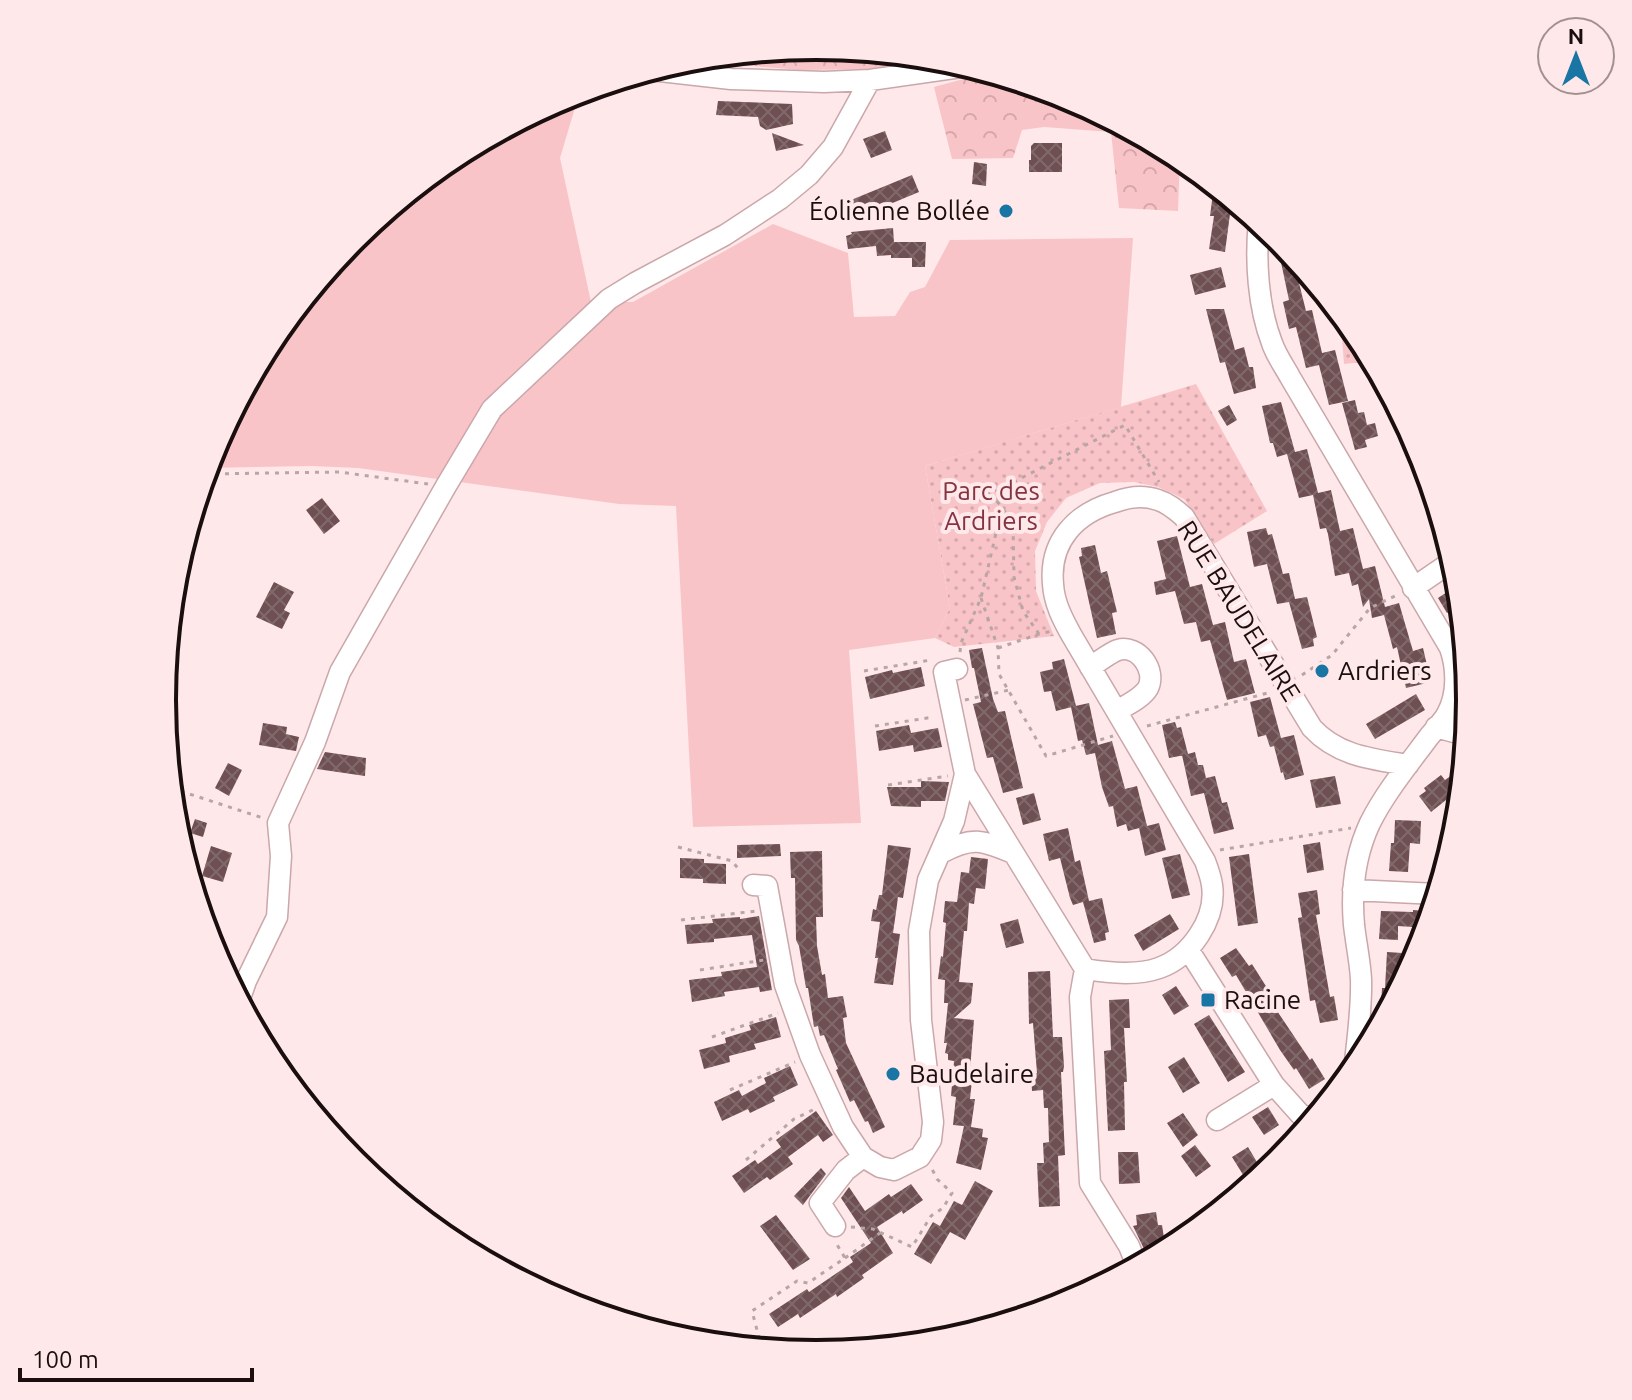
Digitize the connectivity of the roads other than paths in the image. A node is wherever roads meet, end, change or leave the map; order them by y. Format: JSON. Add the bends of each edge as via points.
{"nodes":[{"id":1,"x":934,"y":71,"type":"edge"},
{"id":2,"x":685,"y":74,"type":"edge"},
{"id":3,"x":870,"y":80,"type":"junction"},
{"id":4,"x":1259,"y":238,"type":"edge"},
{"id":5,"x":1442,"y":568,"type":"edge"},
{"id":6,"x":1413,"y":588,"type":"junction"},
{"id":7,"x":1090,"y":667,"type":"junction"},
{"id":8,"x":951,"y":671,"type":"road end"},
{"id":9,"x":1117,"y":711,"type":"junction"},
{"id":10,"x":1436,"y":727,"type":"junction"},
{"id":11,"x":1455,"y":732,"type":"edge"},
{"id":12,"x":1408,"y":765,"type":"junction"},
{"id":13,"x":965,"y":774,"type":"junction"},
{"id":14,"x":941,"y":853,"type":"junction"},
{"id":15,"x":1013,"y":853,"type":"junction"},
{"id":16,"x":753,"y":885,"type":"road end"},
{"id":17,"x":1353,"y":890,"type":"junction"},
{"id":18,"x":1426,"y":893,"type":"edge"},
{"id":19,"x":1188,"y":949,"type":"junction"},
{"id":20,"x":1085,"y":969,"type":"junction"},
{"id":21,"x":244,"y":987,"type":"edge"},
{"id":22,"x":1357,"y":1042,"type":"edge"},
{"id":23,"x":1274,"y":1085,"type":"junction"},
{"id":24,"x":1303,"y":1115,"type":"edge"},
{"id":25,"x":1217,"y":1120,"type":"dead end"},
{"id":26,"x":863,"y":1157,"type":"junction"},
{"id":27,"x":835,"y":1226,"type":"road end"},
{"id":28,"x":1133,"y":1256,"type":"edge"}],
"edges":[{"from":1,"to":3,"type":"street"},
{"from":2,"to":3,"type":"street","via":[[746,80]]},
{"from":3,"to":21,"type":"street","via":[[833,147],[809,175],[725,235],[609,299],[492,409],[340,672],[278,823],[277,917]]},
{"from":4,"to":6,"type":"street","via":[[1262,300],[1272,345]]},
{"from":5,"to":6,"type":"street"},
{"from":6,"to":10,"type":"street","via":[[1455,663],[1452,697]]},
{"from":7,"to":9,"type":"street","name":"RUE BAUDELAIRE"},
{"from":7,"to":9,"type":"street","via":[[1119,650],[1145,660],[1147,688]]},
{"from":7,"to":12,"type":"street","name":"RUE BAUDELAIRE","via":[[1056,601],[1056,554],[1075,522],[1105,504],[1140,497],[1159,500],[1184,517],[1323,740],[1340,750]]},
{"from":8,"to":13,"type":"street","via":[[951,709]]},
{"from":9,"to":19,"type":"street","name":"RUE BAUDELAIRE","via":[[1211,876],[1208,919]]},
{"from":10,"to":11,"type":"street"},
{"from":10,"to":12,"type":"street"},
{"from":12,"to":17,"type":"street","via":[[1369,825]]},
{"from":13,"to":14,"type":"street"},
{"from":13,"to":15,"type":"street"},
{"from":14,"to":15,"type":"street","via":[[958,844],[984,841]]},
{"from":14,"to":26,"type":"street","via":[[928,880],[919,931],[931,1140],[920,1157],[894,1170]]},
{"from":15,"to":20,"type":"street"},
{"from":16,"to":26,"type":"street","via":[[767,886],[785,985],[810,1055]]},
{"from":17,"to":18,"type":"street"},
{"from":17,"to":22,"type":"street","via":[[1361,976]]},
{"from":19,"to":20,"type":"street","name":"RUE BAUDELAIRE","via":[[1157,969]]},
{"from":19,"to":23,"type":"street"},
{"from":20,"to":28,"type":"street","via":[[1080,997],[1090,1183]]},
{"from":23,"to":24,"type":"street"},
{"from":23,"to":25,"type":"street"},
{"from":26,"to":27,"type":"street","via":[[820,1203]]}]}
